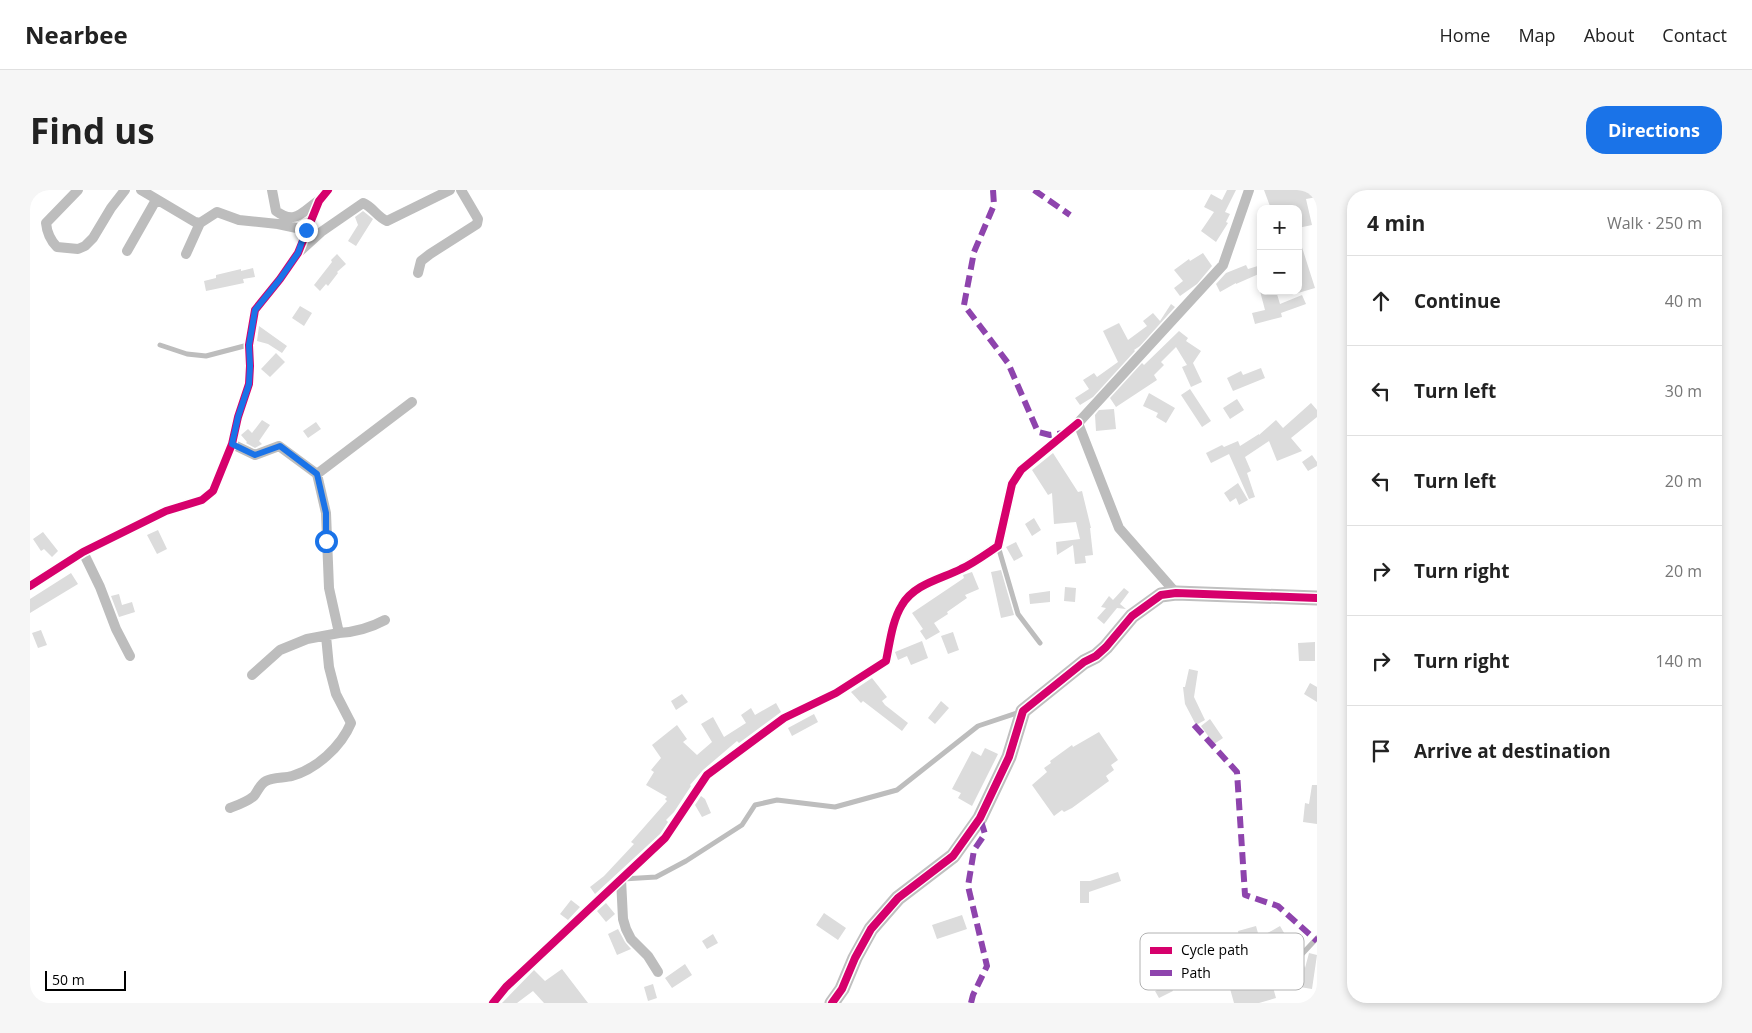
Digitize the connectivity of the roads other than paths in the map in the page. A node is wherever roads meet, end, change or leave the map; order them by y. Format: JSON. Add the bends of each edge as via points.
{"nodes":[{"id":1,"x":78,"y":190,"type":"edge"},
{"id":2,"x":126,"y":190,"type":"edge"},
{"id":3,"x":141,"y":190,"type":"edge"},
{"id":4,"x":272,"y":190,"type":"edge"},
{"id":5,"x":328,"y":190,"type":"edge"},
{"id":6,"x":450,"y":190,"type":"edge"},
{"id":7,"x":461,"y":190,"type":"edge"},
{"id":8,"x":1249,"y":190,"type":"edge"},
{"id":9,"x":156,"y":200,"type":"junction"},
{"id":10,"x":319,"y":201,"type":"junction"},
{"id":11,"x":200,"y":223,"type":"junction"},
{"id":12,"x":306,"y":230,"type":"junction"},
{"id":13,"x":127,"y":251,"type":"dead end"},
{"id":14,"x":298,"y":253,"type":"junction"},
{"id":15,"x":186,"y":254,"type":"dead end"},
{"id":16,"x":418,"y":273,"type":"dead end"},
{"id":17,"x":249,"y":345,"type":"junction"},
{"id":18,"x":160,"y":346,"type":"dead end"},
{"id":19,"x":412,"y":402,"type":"dead end"},
{"id":20,"x":1078,"y":423,"type":"junction"},
{"id":21,"x":232,"y":444,"type":"junction"},
{"id":22,"x":317,"y":474,"type":"junction"},
{"id":23,"x":998,"y":546,"type":"junction"},
{"id":24,"x":82,"y":552,"type":"junction"},
{"id":25,"x":30,"y":586,"type":"edge"},
{"id":26,"x":1176,"y":593,"type":"junction"},
{"id":27,"x":1317,"y":598,"type":"edge"},
{"id":28,"x":385,"y":620,"type":"dead end"},
{"id":29,"x":339,"y":633,"type":"junction"},
{"id":30,"x":326,"y":636,"type":"junction"},
{"id":31,"x":1040,"y":643,"type":"dead end"},
{"id":32,"x":130,"y":656,"type":"dead end"},
{"id":33,"x":252,"y":675,"type":"dead end"},
{"id":34,"x":1023,"y":712,"type":"junction"},
{"id":35,"x":230,"y":808,"type":"dead end"},
{"id":36,"x":621,"y":879,"type":"junction"},
{"id":37,"x":1317,"y":938,"type":"edge"},
{"id":38,"x":1304,"y":952,"type":"edge"},
{"id":39,"x":658,"y":972,"type":"dead end"},
{"id":40,"x":493,"y":1003,"type":"edge"},
{"id":41,"x":832,"y":1003,"type":"edge"}],
"edges":[{"from":1,"to":2,"type":"street","via":[[46,223],[52,243],[57,247],[78,249],[85,246]]},
{"from":3,"to":9,"type":"street"},
{"from":4,"to":10,"type":"street","via":[[276,211],[285,217],[294,218]]},
{"from":5,"to":10,"type":"street"},
{"from":6,"to":14,"type":"street","via":[[387,221],[363,203],[321,232]]},
{"from":7,"to":16,"type":"street","via":[[478,219],[477,224],[430,254],[421,262]]},
{"from":8,"to":20,"type":"street","via":[[1224,265]]},
{"from":9,"to":11,"type":"street"},
{"from":9,"to":13,"type":"street"},
{"from":10,"to":12,"type":"street"},
{"from":11,"to":12,"type":"street","via":[[217,212],[239,220]]},
{"from":11,"to":15,"type":"street"},
{"from":12,"to":14,"type":"street"},
{"from":14,"to":17,"type":"street","via":[[255,310]]},
{"from":17,"to":18,"type":"lane","via":[[206,356]]},
{"from":17,"to":21,"type":"street","via":[[249,384]]},
{"from":19,"to":22,"type":"street"},
{"from":20,"to":23,"type":"street","via":[[1021,470],[1012,484]]},
{"from":20,"to":26,"type":"street","via":[[1119,528]]},
{"from":21,"to":22,"type":"street","via":[[255,455],[280,446]]},
{"from":21,"to":24,"type":"street","via":[[213,490],[202,500],[166,511]]},
{"from":22,"to":29,"type":"street","via":[[326,513],[329,588]]},
{"from":23,"to":31,"type":"lane","via":[[1018,614]]},
{"from":23,"to":36,"type":"street","via":[[962,569],[912,592],[902,604],[893,627],[886,661],[836,693],[784,718],[707,775],[665,838]]},
{"from":24,"to":25,"type":"street"},
{"from":24,"to":32,"type":"street"},
{"from":26,"to":27,"type":"street"},
{"from":26,"to":34,"type":"street","via":[[1161,595],[1132,616],[1106,648]]},
{"from":28,"to":29,"type":"street","via":[[370,628]]},
{"from":29,"to":30,"type":"street"},
{"from":30,"to":33,"type":"street","via":[[307,639],[280,650]]},
{"from":30,"to":35,"type":"street","via":[[336,694],[351,724],[347,734],[324,758],[302,773],[267,779],[255,795]]},
{"from":34,"to":36,"type":"lane","via":[[978,726],[897,790],[835,806],[777,800],[755,805],[742,825],[678,865],[656,877]]},
{"from":34,"to":41,"type":"street","via":[[1009,757],[980,818],[953,856],[898,898],[871,929]]},
{"from":36,"to":39,"type":"street","via":[[626,929]]},
{"from":36,"to":40,"type":"street"},
{"from":37,"to":38,"type":"lane"}]}
